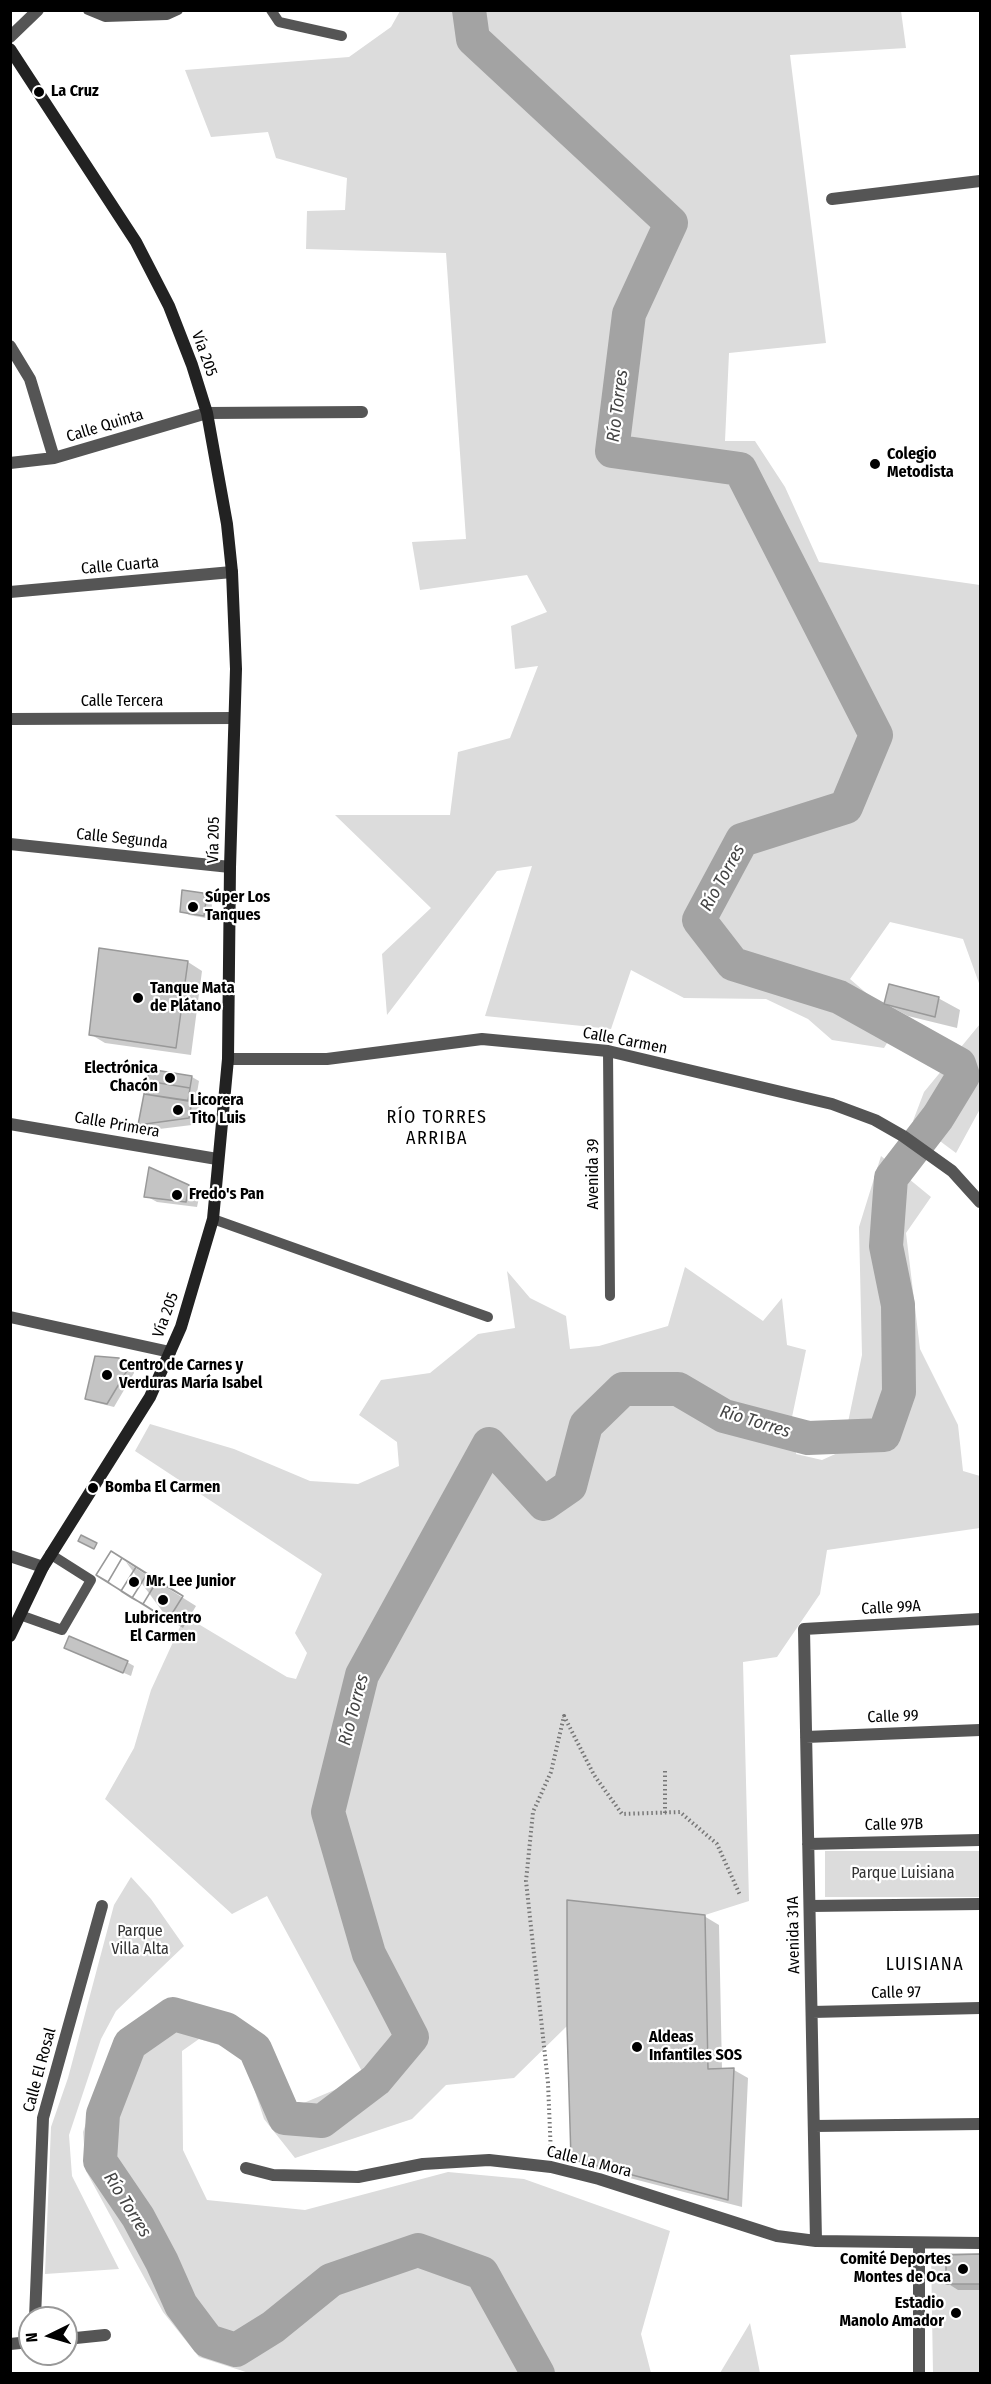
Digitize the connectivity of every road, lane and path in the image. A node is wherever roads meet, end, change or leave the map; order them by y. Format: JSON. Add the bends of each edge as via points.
{"nodes":[{"id":1,"x":39,"y":10,"type":"edge"},
{"id":2,"x":88,"y":10,"type":"edge"},
{"id":3,"x":178,"y":10,"type":"edge"},
{"id":4,"x":271,"y":10,"type":"edge"},
{"id":5,"x":342,"y":36,"type":"dead end"},
{"id":6,"x":10,"y":37,"type":"edge"},
{"id":7,"x":10,"y":49,"type":"edge"},
{"id":8,"x":981,"y":181,"type":"edge"},
{"id":9,"x":832,"y":199,"type":"dead end"},
{"id":10,"x":10,"y":346,"type":"edge"},
{"id":11,"x":362,"y":412,"type":"dead end"},
{"id":12,"x":207,"y":413,"type":"junction"},
{"id":13,"x":54,"y":458,"type":"junction"},
{"id":14,"x":10,"y":463,"type":"edge"},
{"id":15,"x":232,"y":572,"type":"junction"},
{"id":16,"x":10,"y":592,"type":"edge"},
{"id":17,"x":10,"y":718,"type":"edge"},
{"id":18,"x":234,"y":718,"type":"junction"},
{"id":19,"x":10,"y":844,"type":"edge"},
{"id":20,"x":230,"y":867,"type":"junction"},
{"id":21,"x":608,"y":1051,"type":"junction"},
{"id":22,"x":228,"y":1059,"type":"junction"},
{"id":23,"x":10,"y":1124,"type":"edge"},
{"id":24,"x":217,"y":1159,"type":"junction"},
{"id":25,"x":981,"y":1202,"type":"edge"},
{"id":26,"x":213,"y":1219,"type":"junction"},
{"id":27,"x":610,"y":1296,"type":"dead end"},
{"id":28,"x":10,"y":1317,"type":"edge"},
{"id":29,"x":488,"y":1317,"type":"dead end"},
{"id":30,"x":170,"y":1352,"type":"junction"},
{"id":31,"x":50,"y":1554,"type":"junction"},
{"id":32,"x":10,"y":1556,"type":"edge"},
{"id":33,"x":43,"y":1567,"type":"junction"},
{"id":34,"x":20,"y":1615,"type":"junction"},
{"id":35,"x":981,"y":1619,"type":"edge"},
{"id":36,"x":804,"y":1629,"type":"joint"},
{"id":37,"x":10,"y":1636,"type":"edge"},
{"id":38,"x":981,"y":1730,"type":"edge"},
{"id":39,"x":806,"y":1737,"type":"junction"},
{"id":40,"x":665,"y":1771,"type":"dead end"},
{"id":41,"x":665,"y":1813,"type":"junction"},
{"id":42,"x":981,"y":1840,"type":"edge"},
{"id":43,"x":808,"y":1844,"type":"junction"},
{"id":44,"x":740,"y":1895,"type":"dead end"},
{"id":45,"x":981,"y":1904,"type":"edge"},
{"id":46,"x":102,"y":1906,"type":"dead end"},
{"id":47,"x":810,"y":1906,"type":"junction"},
{"id":48,"x":981,"y":2008,"type":"edge"},
{"id":49,"x":812,"y":2012,"type":"junction"},
{"id":50,"x":981,"y":2124,"type":"edge"},
{"id":51,"x":814,"y":2127,"type":"junction"},
{"id":52,"x":551,"y":2167,"type":"junction"},
{"id":53,"x":246,"y":2168,"type":"dead end"},
{"id":54,"x":816,"y":2241,"type":"junction"},
{"id":55,"x":919,"y":2243,"type":"junction"},
{"id":56,"x":981,"y":2243,"type":"edge"},
{"id":57,"x":35,"y":2306,"type":"edge"},
{"id":58,"x":105,"y":2335,"type":"dead end"},
{"id":59,"x":78,"y":2338,"type":"edge"},
{"id":60,"x":919,"y":2373,"type":"edge"}],
"edges":[{"from":1,"to":6,"type":"street"},
{"from":2,"to":3,"type":"lane","via":[[105,17],[167,15]]},
{"from":4,"to":5,"type":"lane","via":[[279,22]]},
{"from":7,"to":12,"type":"main road","name":"Vía 205","via":[[136,242],[169,306]]},
{"from":8,"to":9,"type":"street"},
{"from":10,"to":13,"type":"street","via":[[30,379]]},
{"from":11,"to":12,"type":"street","name":"Calle Quinta"},
{"from":12,"to":13,"type":"street","name":"Calle Quinta"},
{"from":12,"to":15,"type":"main road","name":"Vía 205"},
{"from":13,"to":14,"type":"street","name":"Calle Quinta"},
{"from":15,"to":16,"type":"street","name":"Calle Cuarta"},
{"from":15,"to":18,"type":"main road","name":"Vía 205"},
{"from":17,"to":18,"type":"street","name":"Calle Tercera"},
{"from":18,"to":20,"type":"main road","name":"Vía 205"},
{"from":19,"to":20,"type":"street","name":"Calle Segunda"},
{"from":20,"to":22,"type":"main road","name":"Vía 205"},
{"from":21,"to":22,"type":"street","name":"Calle Carmen","via":[[482,1039],[327,1059]]},
{"from":21,"to":25,"type":"street","name":"Calle Carmen","via":[[832,1104],[875,1119],[942,1163]]},
{"from":21,"to":27,"type":"lane","name":"Avenida 39"},
{"from":22,"to":24,"type":"main road","name":"Vía 205"},
{"from":23,"to":24,"type":"street","name":"Calle Primera"},
{"from":24,"to":26,"type":"main road","name":"Vía 205"},
{"from":26,"to":29,"type":"lane"},
{"from":26,"to":30,"type":"main road","name":"Vía 205","via":[[185,1317]]},
{"from":28,"to":30,"type":"street"},
{"from":30,"to":31,"type":"main road","name":"Vía 205","via":[[150,1397]]},
{"from":31,"to":33,"type":"main road","name":"Vía 205"},
{"from":31,"to":34,"type":"lane","via":[[91,1580],[62,1630]]},
{"from":32,"to":33,"type":"street"},
{"from":33,"to":34,"type":"main road","name":"Vía 205"},
{"from":34,"to":37,"type":"main road","name":"Vía 205"},
{"from":35,"to":36,"type":"street","name":"Calle 99A"},
{"from":36,"to":39,"type":"street","name":"Avenida 31A"},
{"from":38,"to":39,"type":"street","name":"Calle 99"},
{"from":39,"to":43,"type":"street","name":"Avenida 31A"},
{"from":40,"to":41,"type":"path"},
{"from":41,"to":44,"type":"path","via":[[680,1812],[717,1844]]},
{"from":41,"to":52,"type":"path","via":[[622,1814],[594,1775],[564,1716],[551,1772],[533,1812],[526,1881],[548,2083]]},
{"from":42,"to":43,"type":"street","name":"Calle 97B"},
{"from":43,"to":47,"type":"street","name":"Avenida 31A"},
{"from":45,"to":47,"type":"street"},
{"from":46,"to":57,"type":"street","name":"Calle El Rosal","via":[[43,2118]]},
{"from":47,"to":49,"type":"street","name":"Avenida 31A"},
{"from":48,"to":49,"type":"street","name":"Calle 97"},
{"from":49,"to":51,"type":"street","name":"Avenida 31A"},
{"from":50,"to":51,"type":"street"},
{"from":51,"to":54,"type":"street","name":"Avenida 31A"},
{"from":52,"to":53,"type":"street","name":"Calle La Mora","via":[[469,2161],[423,2164],[358,2177],[273,2175]]},
{"from":52,"to":54,"type":"street","name":"Calle La Mora","via":[[777,2236]]},
{"from":54,"to":55,"type":"street","name":"Calle La Mora"},
{"from":55,"to":56,"type":"street","name":"Calle La Mora"},
{"from":55,"to":60,"type":"street"},
{"from":58,"to":59,"type":"street"}]}
